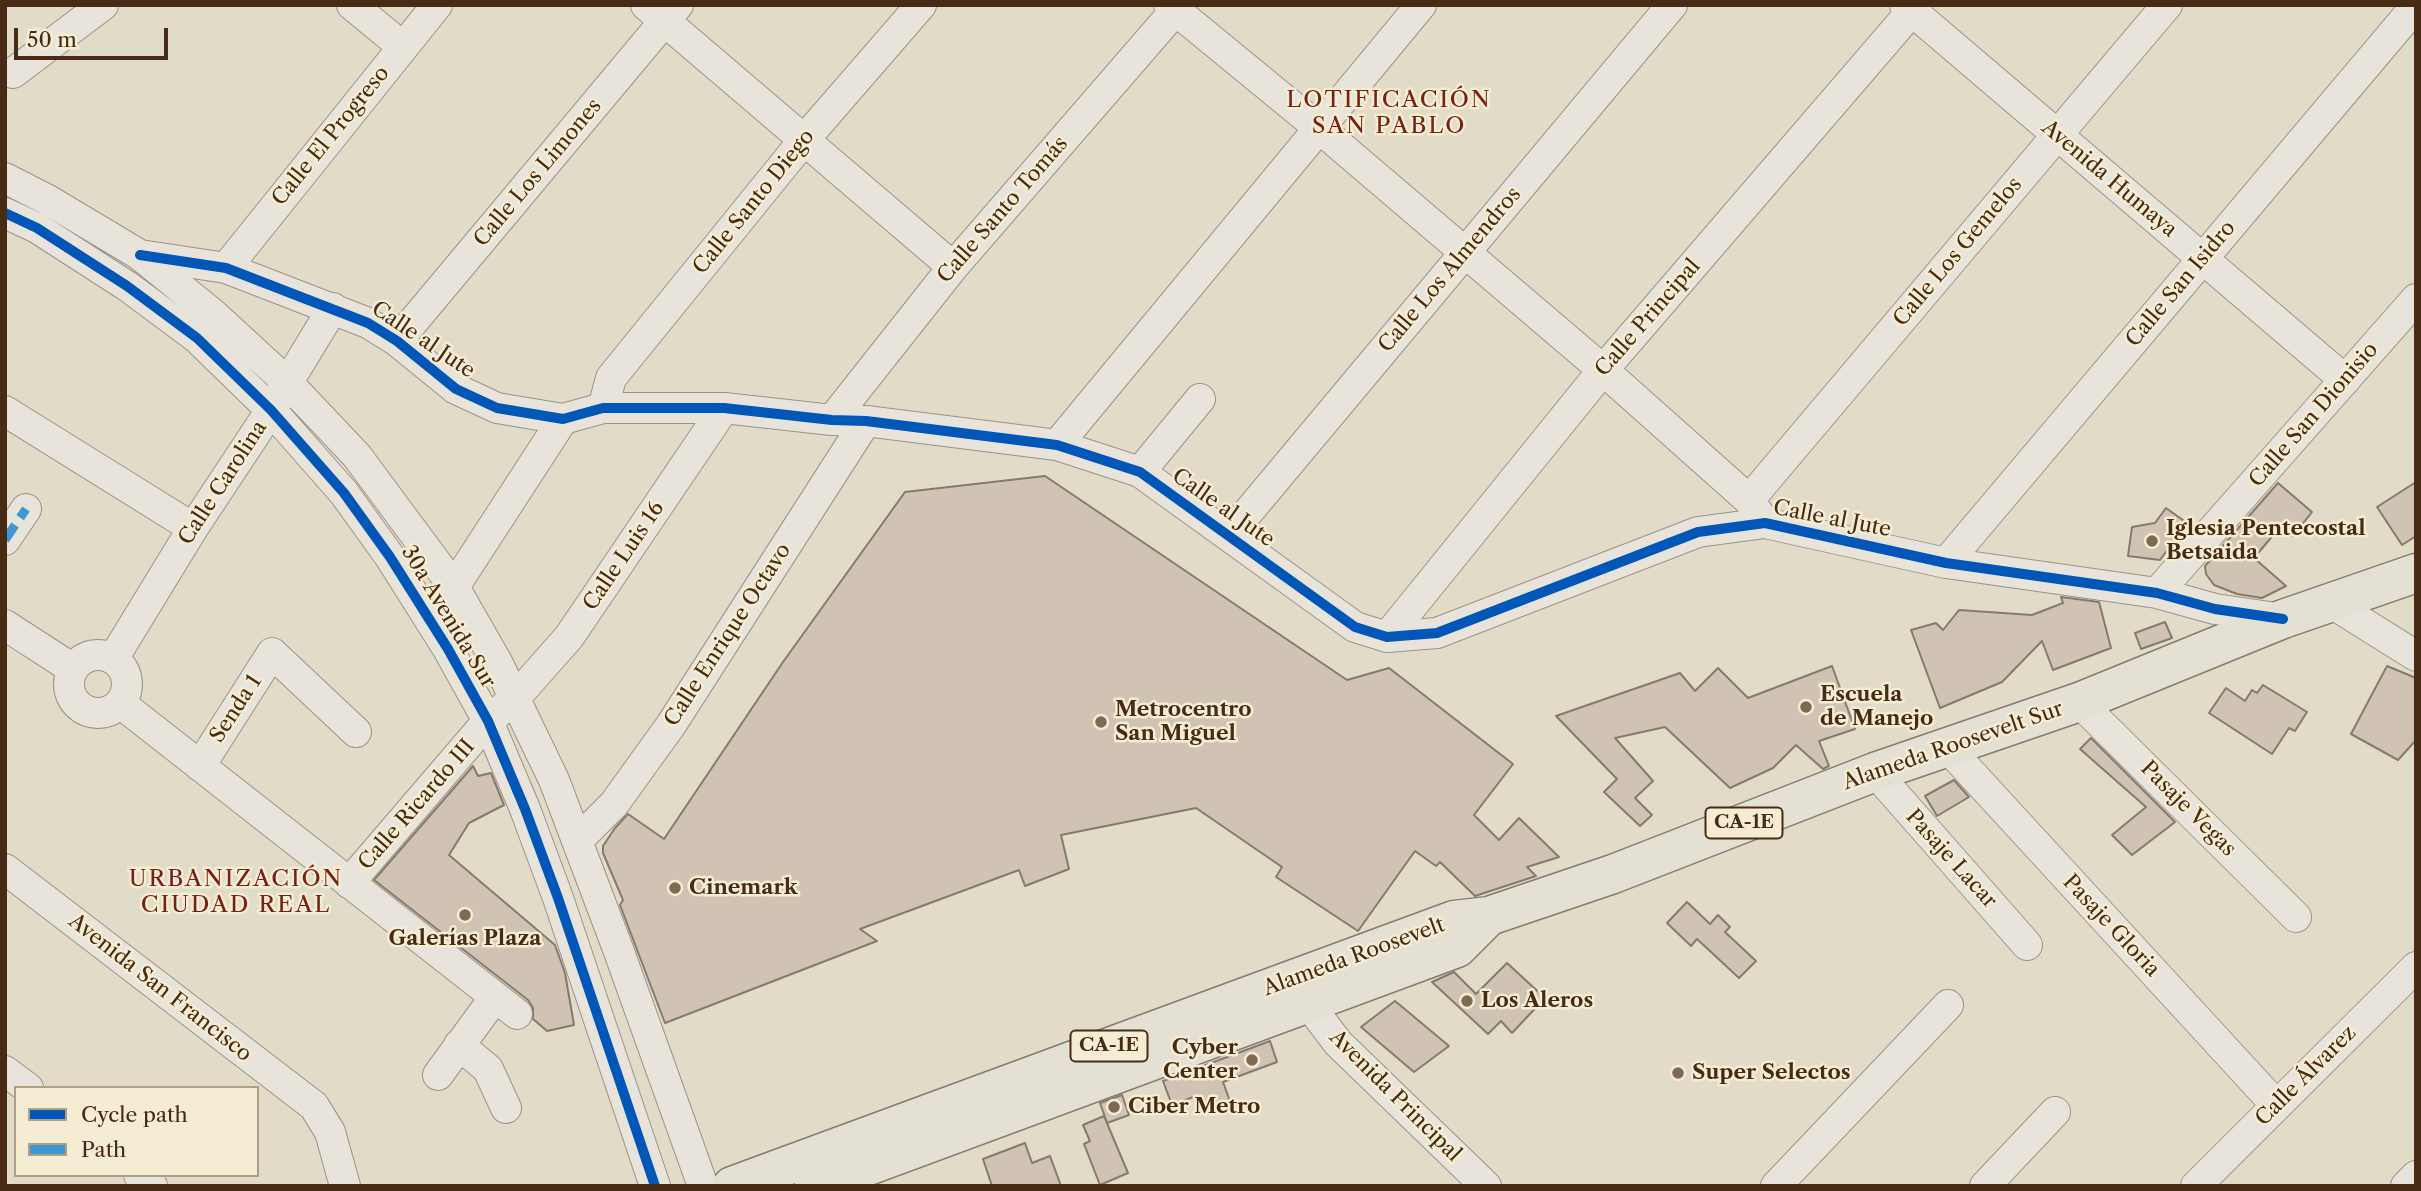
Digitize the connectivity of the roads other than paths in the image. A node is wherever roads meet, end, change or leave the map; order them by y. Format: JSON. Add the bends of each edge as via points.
{"nodes":[{"id":1,"x":103,"y":5,"type":"edge"},
{"id":2,"x":352,"y":5,"type":"edge"},
{"id":3,"x":437,"y":5,"type":"edge"},
{"id":4,"x":921,"y":5,"type":"edge"},
{"id":5,"x":1421,"y":5,"type":"edge"},
{"id":6,"x":1672,"y":5,"type":"edge"},
{"id":7,"x":2167,"y":5,"type":"edge"},
{"id":8,"x":2416,"y":6,"type":"edge"},
{"id":9,"x":1175,"y":7,"type":"edge"},
{"id":10,"x":1911,"y":7,"type":"edge"},
{"id":11,"x":663,"y":11,"type":"edge"},
{"id":12,"x":403,"y":47,"type":"junction"},
{"id":13,"x":13,"y":73,"type":"dead end"},
{"id":14,"x":1318,"y":128,"type":"junction"},
{"id":15,"x":2057,"y":135,"type":"junction"},
{"id":16,"x":804,"y":140,"type":"junction"},
{"id":17,"x":5,"y":178,"type":"edge"},
{"id":18,"x":5,"y":213,"type":"edge"},
{"id":19,"x":1464,"y":252,"type":"junction"},
{"id":20,"x":140,"y":256,"type":"junction"},
{"id":21,"x":2202,"y":259,"type":"junction"},
{"id":22,"x":953,"y":267,"type":"junction"},
{"id":23,"x":226,"y":268,"type":"junction"},
{"id":24,"x":2416,"y":299,"type":"edge"},
{"id":25,"x":333,"y":308,"type":"junction"},
{"id":26,"x":397,"y":341,"type":"junction"},
{"id":27,"x":1603,"y":370,"type":"junction"},
{"id":28,"x":2345,"y":380,"type":"junction"},
{"id":29,"x":287,"y":382,"type":"junction"},
{"id":30,"x":1200,"y":399,"type":"dead end"},
{"id":31,"x":603,"y":408,"type":"junction"},
{"id":32,"x":724,"y":408,"type":"junction"},
{"id":33,"x":271,"y":410,"type":"junction"},
{"id":34,"x":5,"y":411,"type":"edge"},
{"id":35,"x":563,"y":419,"type":"junction"},
{"id":36,"x":832,"y":420,"type":"junction"},
{"id":37,"x":866,"y":421,"type":"junction"},
{"id":38,"x":1057,"y":445,"type":"junction"},
{"id":39,"x":1140,"y":472,"type":"junction"},
{"id":40,"x":26,"y":509,"type":"dead end"},
{"id":41,"x":1757,"y":511,"type":"junction"},
{"id":42,"x":193,"y":528,"type":"junction"},
{"id":43,"x":1230,"y":535,"type":"junction"},
{"id":44,"x":5,"y":540,"type":"edge"},
{"id":45,"x":1946,"y":563,"type":"junction"},
{"id":46,"x":2416,"y":573,"type":"edge"},
{"id":47,"x":454,"y":587,"type":"junction"},
{"id":48,"x":2157,"y":593,"type":"junction"},
{"id":49,"x":2333,"y":604,"type":"junction"},
{"id":50,"x":2283,"y":620,"type":"junction"},
{"id":51,"x":5,"y":625,"type":"edge"},
{"id":52,"x":1387,"y":637,"type":"junction"},
{"id":53,"x":2416,"y":656,"type":"edge"},
{"id":54,"x":113,"y":659,"type":"junction"},
{"id":55,"x":73,"y":669,"type":"junction"},
{"id":56,"x":515,"y":698,"type":"junction"},
{"id":57,"x":2079,"y":702,"type":"junction"},
{"id":58,"x":120,"y":703,"type":"junction"},
{"id":59,"x":488,"y":721,"type":"junction"},
{"id":60,"x":356,"y":732,"type":"dead end"},
{"id":61,"x":1947,"y":747,"type":"junction"},
{"id":62,"x":200,"y":766,"type":"junction"},
{"id":63,"x":1875,"y":772,"type":"junction"},
{"id":64,"x":578,"y":840,"type":"junction"},
{"id":65,"x":5,"y":869,"type":"edge"},
{"id":66,"x":349,"y":883,"type":"junction"},
{"id":67,"x":595,"y":888,"type":"junction"},
{"id":68,"x":558,"y":898,"type":"junction"},
{"id":69,"x":1489,"y":916,"type":"junction"},
{"id":70,"x":2296,"y":916,"type":"dead end"},
{"id":71,"x":2027,"y":945,"type":"dead end"},
{"id":72,"x":622,"y":960,"type":"junction"},
{"id":73,"x":2416,"y":967,"type":"edge"},
{"id":74,"x":581,"y":968,"type":"junction"},
{"id":75,"x":1307,"y":1002,"type":"junction"},
{"id":76,"x":1948,"y":1004,"type":"dead end"},
{"id":77,"x":459,"y":1045,"type":"junction"},
{"id":78,"x":5,"y":1071,"type":"edge"},
{"id":79,"x":438,"y":1075,"type":"dead end"},
{"id":80,"x":25,"y":1086,"type":"edge"},
{"id":81,"x":2276,"y":1105,"type":"junction"},
{"id":82,"x":506,"y":1108,"type":"dead end"},
{"id":83,"x":2055,"y":1112,"type":"dead end"},
{"id":84,"x":2416,"y":1177,"type":"edge"},
{"id":85,"x":345,"y":1186,"type":"edge"},
{"id":86,"x":655,"y":1186,"type":"edge"},
{"id":87,"x":703,"y":1186,"type":"edge"},
{"id":88,"x":732,"y":1186,"type":"edge"},
{"id":89,"x":814,"y":1186,"type":"edge"},
{"id":90,"x":1486,"y":1186,"type":"edge"},
{"id":91,"x":1776,"y":1186,"type":"edge"},
{"id":92,"x":1985,"y":1186,"type":"edge"},
{"id":93,"x":2196,"y":1186,"type":"edge"},
{"id":94,"x":2406,"y":1186,"type":"edge"}],
"edges":[{"from":1,"to":13,"type":"street"},
{"from":2,"to":12,"type":"street"},
{"from":3,"to":12,"type":"street","name":"Calle El Progreso"},
{"from":4,"to":16,"type":"street","name":"Calle Santo Diego"},
{"from":5,"to":14,"type":"street"},
{"from":6,"to":19,"type":"street","name":"Calle Los Almendros"},
{"from":7,"to":15,"type":"street","name":"Calle Los Gemelos"},
{"from":8,"to":21,"type":"street","name":"Calle San Isidro"},
{"from":9,"to":14,"type":"street"},
{"from":9,"to":22,"type":"street","name":"Calle Santo Tomás"},
{"from":10,"to":15,"type":"street","name":"Avenida Humaya"},
{"from":10,"to":27,"type":"street","name":"Calle Principal"},
{"from":11,"to":16,"type":"street"},
{"from":11,"to":26,"type":"street","name":"Calle Los Limones"},
{"from":12,"to":23,"type":"street","name":"Calle El Progreso"},
{"from":14,"to":19,"type":"street"},
{"from":14,"to":38,"type":"street"},
{"from":15,"to":21,"type":"street","name":"Avenida Humaya"},
{"from":15,"to":41,"type":"street","name":"Calle Los Gemelos"},
{"from":16,"to":22,"type":"street"},
{"from":16,"to":31,"type":"street","name":"Calle Santo Diego","via":[[611,378]]},
{"from":17,"to":20,"type":"street","name":"30a Avenida Sur"},
{"from":18,"to":33,"type":"street","name":"30a Avenida Sur","via":[[127,286],[197,338]]},
{"from":19,"to":27,"type":"street"},
{"from":19,"to":43,"type":"street","name":"Calle Los Almendros"},
{"from":20,"to":23,"type":"street","name":"Calle al Jute"},
{"from":20,"to":29,"type":"street","name":"30a Avenida Sur"},
{"from":21,"to":28,"type":"street","name":"Avenida Humaya"},
{"from":21,"to":45,"type":"street","name":"Calle San Isidro"},
{"from":22,"to":36,"type":"street","name":"Calle Santo Tomás"},
{"from":23,"to":25,"type":"street","name":"Calle al Jute"},
{"from":24,"to":28,"type":"street","name":"Calle San Dionisio"},
{"from":25,"to":26,"type":"street","name":"Calle al Jute"},
{"from":25,"to":29,"type":"street","name":"Calle Carolina"},
{"from":26,"to":35,"type":"street","name":"Calle al Jute","via":[[456,389],[497,408]]},
{"from":27,"to":41,"type":"street"},
{"from":27,"to":52,"type":"street","name":"Calle Principal"},
{"from":28,"to":48,"type":"street","name":"Calle San Dionisio"},
{"from":29,"to":33,"type":"street","name":"Calle Carolina"},
{"from":29,"to":47,"type":"street","name":"30a Avenida Sur","via":[[357,456]]},
{"from":30,"to":39,"type":"street"},
{"from":31,"to":32,"type":"street","name":"Calle al Jute"},
{"from":31,"to":35,"type":"street","name":"Calle al Jute"},
{"from":32,"to":36,"type":"street","name":"Calle al Jute"},
{"from":32,"to":56,"type":"street","name":"Calle Luis 16","via":[[569,637]]},
{"from":33,"to":42,"type":"street","name":"Calle Carolina"},
{"from":33,"to":59,"type":"street","name":"30a Avenida Sur","via":[[344,493],[390,557]]},
{"from":34,"to":42,"type":"street"},
{"from":35,"to":47,"type":"street"},
{"from":36,"to":37,"type":"street","name":"Calle al Jute"},
{"from":37,"to":38,"type":"street","name":"Calle al Jute"},
{"from":37,"to":64,"type":"street","name":"Calle Enrique Octavo","via":[[671,725],[614,804]]},
{"from":38,"to":39,"type":"street","name":"Calle al Jute"},
{"from":39,"to":43,"type":"street","name":"Calle al Jute"},
{"from":40,"to":44,"type":"street"},
{"from":41,"to":45,"type":"street","name":"Calle al Jute"},
{"from":41,"to":52,"type":"street","name":"Calle al Jute","via":[[1437,633]]},
{"from":42,"to":54,"type":"street","name":"Calle Carolina"},
{"from":43,"to":52,"type":"street","name":"Calle al Jute","via":[[1355,627]]},
{"from":45,"to":48,"type":"street","name":"Calle al Jute"},
{"from":46,"to":49,"type":"highway","name":"Alameda Roosevelt Sur","number":"CA-1E"},
{"from":47,"to":56,"type":"street","name":"30a Avenida Sur"},
{"from":48,"to":50,"type":"street","name":"Calle al Jute"},
{"from":49,"to":50,"type":"highway","name":"Alameda Roosevelt Sur","number":"CA-1E"},
{"from":49,"to":53,"type":"street"},
{"from":50,"to":57,"type":"highway","name":"Alameda Roosevelt Sur","number":"CA-1E"},
{"from":51,"to":55,"type":"street"},
{"from":54,"to":55,"type":"street","via":[[91,656]]},
{"from":54,"to":58,"type":"street","via":[[126,674]]},
{"from":55,"to":58,"type":"street","via":[[69,690],[81,707],[101,712]]},
{"from":56,"to":59,"type":"street","name":"Calle Ricardo III"},
{"from":56,"to":64,"type":"street","name":"30a Avenida Sur"},
{"from":57,"to":61,"type":"highway","name":"Alameda Roosevelt Sur","number":"CA-1E"},
{"from":57,"to":70,"type":"street","name":"Pasaje Vegas"},
{"from":58,"to":62,"type":"street"},
{"from":59,"to":66,"type":"street","name":"Calle Ricardo III"},
{"from":59,"to":68,"type":"street","name":"30a Avenida Sur"},
{"from":60,"to":62,"type":"street","name":"Senda 1","via":[[272,653]]},
{"from":61,"to":63,"type":"highway","name":"Alameda Roosevelt Sur","number":"CA-1E"},
{"from":61,"to":81,"type":"street","name":"Pasaje Gloria"},
{"from":62,"to":66,"type":"street"},
{"from":63,"to":69,"type":"highway","name":"Alameda Roosevelt Sur","number":"CA-1E","via":[[1613,874]]},
{"from":63,"to":71,"type":"street","name":"Pasaje Lacar"},
{"from":64,"to":67,"type":"street","name":"30a Avenida Sur"},
{"from":65,"to":85,"type":"street","name":"Avenida San Francisco","via":[[314,1106],[330,1132]]},
{"from":66,"to":77,"type":"street","via":[[506,1006]]},
{"from":67,"to":68,"type":"street","via":[[595,904],[583,915],[572,912]]},
{"from":67,"to":72,"type":"street","name":"30a Avenida Sur"},
{"from":68,"to":74,"type":"street","name":"30a Avenida Sur"},
{"from":69,"to":75,"type":"highway","name":"Alameda Roosevelt","number":"CA-1E","via":[[1457,948]]},
{"from":69,"to":88,"type":"highway","name":"Alameda Roosevelt","number":"CA-1E","via":[[1454,920]]},
{"from":72,"to":74,"type":"street","via":[[593,928],[586,933]]},
{"from":72,"to":87,"type":"street","name":"30a Avenida Sur"},
{"from":73,"to":81,"type":"street","name":"Calle Álvarez"},
{"from":74,"to":86,"type":"street","name":"30a Avenida Sur"},
{"from":75,"to":89,"type":"highway","name":"Alameda Roosevelt","number":"CA-1E"},
{"from":75,"to":90,"type":"street","name":"Avenida Principal","via":[[1338,1043]]},
{"from":76,"to":91,"type":"street"},
{"from":77,"to":79,"type":"street"},
{"from":77,"to":82,"type":"street","via":[[488,1069]]},
{"from":78,"to":80,"type":"street"},
{"from":81,"to":93,"type":"street","name":"Calle Álvarez"},
{"from":83,"to":92,"type":"street"},
{"from":84,"to":94,"type":"street"}]}
